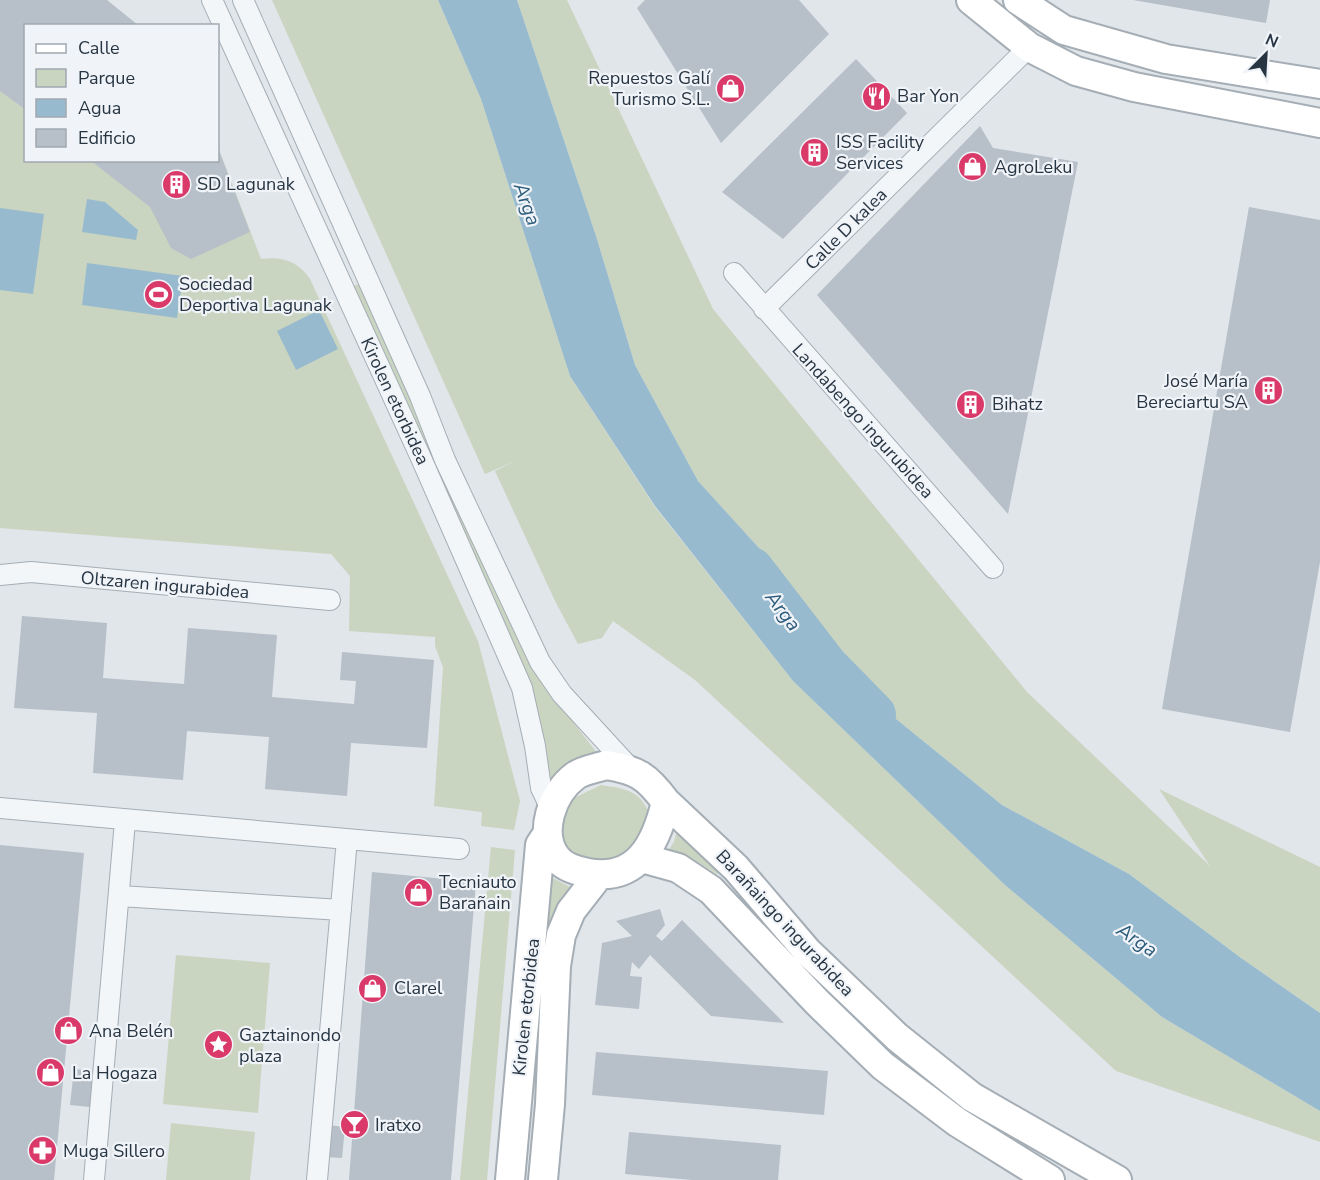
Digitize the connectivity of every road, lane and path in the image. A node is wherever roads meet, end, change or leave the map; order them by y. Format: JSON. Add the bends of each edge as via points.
{"nodes":[{"id":1,"x":212,"y":0,"type":"edge"},
{"id":2,"x":243,"y":0,"type":"edge"},
{"id":3,"x":971,"y":0,"type":"edge"},
{"id":4,"x":1018,"y":0,"type":"edge"},
{"id":5,"x":1029,"y":47,"type":"junction"},
{"id":6,"x":1320,"y":84,"type":"edge"},
{"id":7,"x":1320,"y":105,"type":"edge"},
{"id":8,"x":1260,"y":111,"type":"junction"},
{"id":9,"x":1320,"y":123,"type":"edge"},
{"id":10,"x":734,"y":273,"type":"dead end"},
{"id":11,"x":764,"y":309,"type":"junction"},
{"id":12,"x":993,"y":568,"type":"dead end"},
{"id":13,"x":0,"y":575,"type":"edge"},
{"id":14,"x":330,"y":600,"type":"dead end"},
{"id":15,"x":631,"y":769,"type":"junction"},
{"id":16,"x":666,"y":802,"type":"junction"},
{"id":17,"x":0,"y":808,"type":"edge"},
{"id":18,"x":125,"y":820,"type":"junction"},
{"id":19,"x":549,"y":824,"type":"junction"},
{"id":20,"x":347,"y":839,"type":"junction"},
{"id":21,"x":459,"y":849,"type":"dead end"},
{"id":22,"x":642,"y":858,"type":"junction"},
{"id":23,"x":599,"y":875,"type":"junction"},
{"id":24,"x":120,"y":896,"type":"junction"},
{"id":25,"x":341,"y":910,"type":"junction"},
{"id":26,"x":93,"y":1180,"type":"edge"},
{"id":27,"x":317,"y":1180,"type":"edge"},
{"id":28,"x":510,"y":1180,"type":"edge"},
{"id":29,"x":543,"y":1180,"type":"edge"},
{"id":30,"x":1050,"y":1180,"type":"edge"},
{"id":31,"x":1117,"y":1180,"type":"edge"}],
"edges":[{"from":1,"to":19,"type":"street","name":"Kirolen etorbidea","via":[[517,677],[529,715]]},
{"from":2,"to":15,"type":"street","name":"Kirolen etorbidea","via":[[517,617],[562,694]]},
{"from":3,"to":5,"type":"main road"},
{"from":4,"to":6,"type":"main road","via":[[1064,30],[1166,59]]},
{"from":5,"to":8,"type":"main road","via":[[1086,74]]},
{"from":5,"to":11,"type":"street","name":"Calle D kalea"},
{"from":7,"to":8,"type":"main road","via":[[1316,109],[1275,101]]},
{"from":8,"to":9,"type":"main road"},
{"from":10,"to":11,"type":"street","name":"Landabengo ingurubidea"},
{"from":11,"to":12,"type":"street","name":"Landabengo ingurubidea"},
{"from":13,"to":14,"type":"street","name":"Oltzaren ingurabidea","via":[[31,572]]},
{"from":15,"to":16,"type":"main road","via":[[651,782]]},
{"from":15,"to":19,"type":"main road","via":[[606,765],[576,775],[559,795]]},
{"from":16,"to":22,"type":"main road","via":[[659,831]]},
{"from":16,"to":31,"type":"main road","name":"Barañaingo ingurabidea","via":[[736,868],[807,951],[897,1037],[972,1097]]},
{"from":17,"to":18,"type":"street"},
{"from":18,"to":20,"type":"street"},
{"from":18,"to":24,"type":"street"},
{"from":19,"to":23,"type":"main road","via":[[556,858],[576,871]]},
{"from":19,"to":28,"type":"main road","name":"Kirolen etorbidea","via":[[540,845]]},
{"from":20,"to":21,"type":"street"},
{"from":20,"to":25,"type":"street"},
{"from":22,"to":23,"type":"main road","via":[[623,870]]},
{"from":22,"to":30,"type":"main road","name":"Barañaingo ingurabidea","via":[[678,868],[711,890],[883,1066],[957,1122]]},
{"from":23,"to":29,"type":"main road","name":"Kirolen etorbidea","via":[[571,911],[561,935]]},
{"from":24,"to":25,"type":"street"},
{"from":24,"to":26,"type":"street"},
{"from":25,"to":27,"type":"street"}]}
